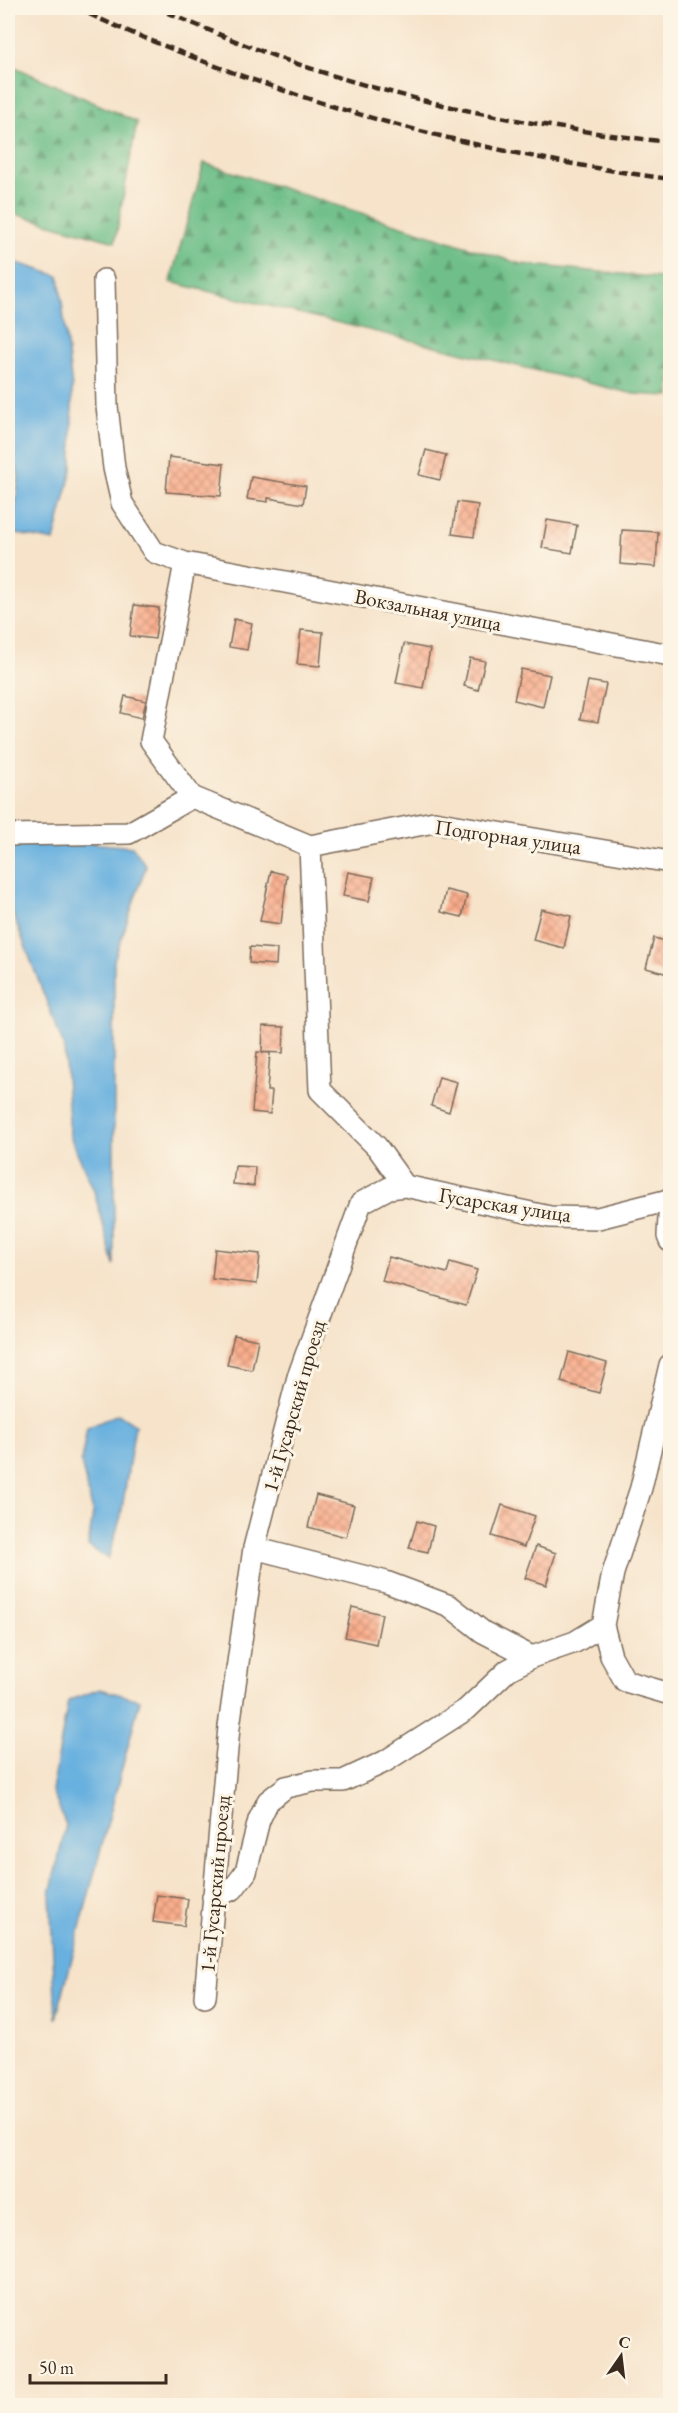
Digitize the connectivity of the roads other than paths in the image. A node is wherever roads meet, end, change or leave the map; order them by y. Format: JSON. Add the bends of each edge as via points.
{"nodes":[{"id":1,"x":104,"y":280,"type":"dead end"},
{"id":2,"x":185,"y":563,"type":"junction"},
{"id":3,"x":670,"y":655,"type":"edge"},
{"id":4,"x":192,"y":797,"type":"junction"},
{"id":5,"x":8,"y":836,"type":"edge"},
{"id":6,"x":310,"y":846,"type":"junction"},
{"id":7,"x":670,"y":862,"type":"edge"},
{"id":8,"x":405,"y":1186,"type":"junction"},
{"id":9,"x":670,"y":1199,"type":"edge"},
{"id":10,"x":670,"y":1241,"type":"edge"},
{"id":11,"x":670,"y":1365,"type":"edge"},
{"id":12,"x":254,"y":1548,"type":"junction"},
{"id":13,"x":603,"y":1625,"type":"junction"},
{"id":14,"x":532,"y":1657,"type":"junction"},
{"id":15,"x":670,"y":1694,"type":"edge"},
{"id":16,"x":213,"y":1897,"type":"junction"},
{"id":17,"x":205,"y":1997,"type":"dead end"}],
"edges":[{"from":1,"to":2,"type":"street","name":"Вокзальная улица","via":[[107,406],[122,503],[154,552]]},
{"from":2,"to":3,"type":"street","name":"Вокзальная улица"},
{"from":2,"to":4,"type":"street","via":[[151,741]]},
{"from":4,"to":5,"type":"street","via":[[129,833]]},
{"from":4,"to":6,"type":"street"},
{"from":6,"to":7,"type":"street","name":"Подгорная улица","via":[[434,822]]},
{"from":6,"to":8,"type":"street","via":[[320,1090],[377,1147]]},
{"from":8,"to":9,"type":"street","name":"Гусарская улица","via":[[550,1217],[598,1218]]},
{"from":8,"to":12,"type":"street","name":"1-й Гусарский проезд","via":[[389,1188],[361,1203],[298,1377]]},
{"from":9,"to":10,"type":"street","name":"Гусарская улица"},
{"from":11,"to":13,"type":"street","via":[[641,1488],[613,1573]]},
{"from":12,"to":14,"type":"street","via":[[386,1582],[450,1606],[483,1632]]},
{"from":12,"to":16,"type":"street","name":"1-й Гусарский проезд","via":[[229,1727]]},
{"from":13,"to":14,"type":"street","via":[[575,1642]]},
{"from":13,"to":15,"type":"street","via":[[611,1656],[625,1681]]},
{"from":14,"to":16,"type":"street","via":[[508,1670],[467,1709],[384,1762],[343,1781],[313,1781],[286,1787],[268,1801],[246,1872],[233,1889]]},
{"from":16,"to":17,"type":"street","name":"1-й Гусарский проезд"}]}
